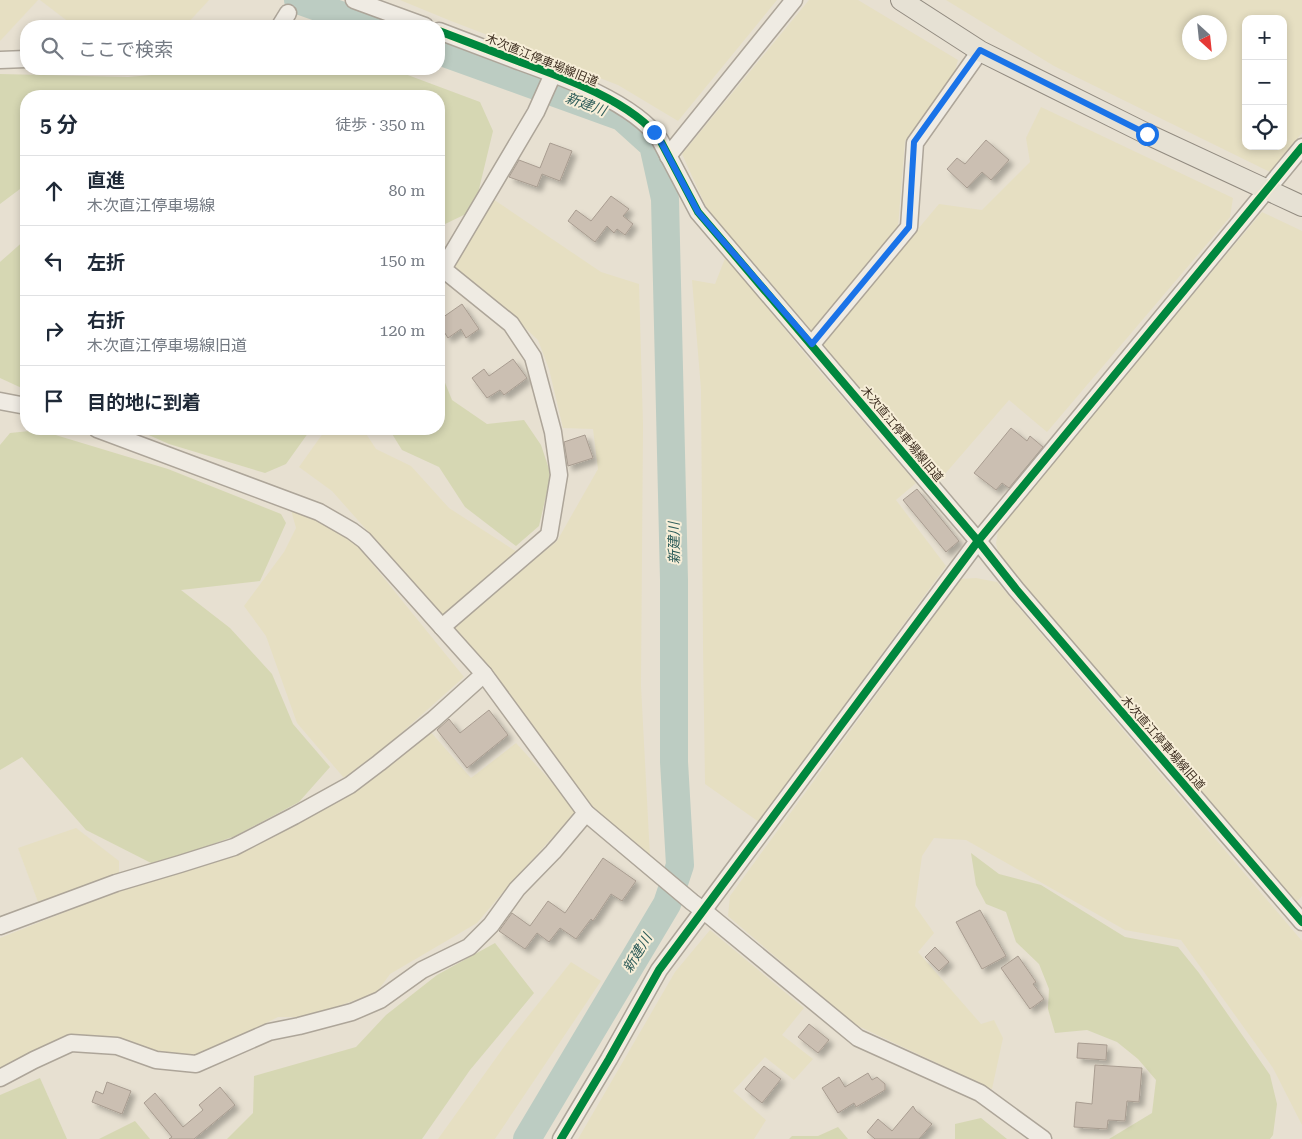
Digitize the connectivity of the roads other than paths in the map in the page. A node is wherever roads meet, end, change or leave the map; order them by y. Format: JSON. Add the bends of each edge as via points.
{"nodes":[{"id":1,"x":354,"y":0,"type":"edge"},
{"id":2,"x":794,"y":0,"type":"edge"},
{"id":3,"x":901,"y":0,"type":"edge"},
{"id":4,"x":409,"y":20,"type":"edge"},
{"id":5,"x":445,"y":34,"type":"edge"},
{"id":6,"x":980,"y":50,"type":"junction"},
{"id":7,"x":20,"y":59,"type":"edge"},
{"id":8,"x":0,"y":60,"type":"edge"},
{"id":9,"x":553,"y":74,"type":"junction"},
{"id":10,"x":1302,"y":147,"type":"edge"},
{"id":11,"x":668,"y":156,"type":"junction"},
{"id":12,"x":1267,"y":189,"type":"junction"},
{"id":13,"x":1302,"y":206,"type":"edge"},
{"id":14,"x":445,"y":266,"type":"edge"},
{"id":15,"x":445,"y":271,"type":"edge"},
{"id":16,"x":812,"y":344,"type":"junction"},
{"id":17,"x":0,"y":401,"type":"edge"},
{"id":18,"x":20,"y":405,"type":"edge"},
{"id":19,"x":113,"y":435,"type":"edge"},
{"id":20,"x":978,"y":541,"type":"junction"},
{"id":21,"x":442,"y":627,"type":"junction"},
{"id":22,"x":484,"y":674,"type":"junction"},
{"id":23,"x":586,"y":813,"type":"junction"},
{"id":24,"x":698,"y":906,"type":"junction"},
{"id":25,"x":1300,"y":915,"type":"edge"},
{"id":26,"x":0,"y":926,"type":"edge"},
{"id":27,"x":0,"y":1078,"type":"edge"},
{"id":28,"x":561,"y":1139,"type":"edge"},
{"id":29,"x":1043,"y":1139,"type":"edge"}],
"edges":[{"from":1,"to":4,"type":"street"},
{"from":2,"to":11,"type":"street"},
{"from":3,"to":6,"type":"main road"},
{"from":5,"to":9,"type":"street","name":"木次直江停車場線旧道"},
{"from":6,"to":12,"type":"main road","via":[[1147,134]]},
{"from":6,"to":16,"type":"street","via":[[914,142],[909,227]]},
{"from":7,"to":8,"type":"street"},
{"from":9,"to":11,"type":"street","name":"木次直江停車場線旧道","via":[[604,97],[635,116],[654,132]]},
{"from":9,"to":14,"type":"street","via":[[536,112]]},
{"from":10,"to":12,"type":"street"},
{"from":11,"to":16,"type":"street","name":"木次直江停車場線旧道","via":[[698,212]]},
{"from":12,"to":13,"type":"main road"},
{"from":12,"to":20,"type":"street"},
{"from":15,"to":21,"type":"street","via":[[511,324],[533,356],[553,432],[558,475],[548,535]]},
{"from":16,"to":20,"type":"street","name":"木次直江停車場線旧道"},
{"from":17,"to":18,"type":"street"},
{"from":19,"to":21,"type":"street","via":[[319,512],[352,531],[364,540]]},
{"from":20,"to":24,"type":"street"},
{"from":20,"to":25,"type":"street","name":"木次直江停車場線旧道"},
{"from":21,"to":22,"type":"street"},
{"from":22,"to":23,"type":"street"},
{"from":22,"to":26,"type":"street","via":[[434,719],[350,785],[294,816],[234,847],[116,883]]},
{"from":23,"to":24,"type":"street"},
{"from":23,"to":27,"type":"street","via":[[469,947],[422,970],[380,1000],[352,1012],[269,1032],[196,1064],[156,1060],[117,1046],[71,1043]]},
{"from":24,"to":28,"type":"street"},
{"from":24,"to":29,"type":"street","via":[[858,1038],[980,1093]]}]}
